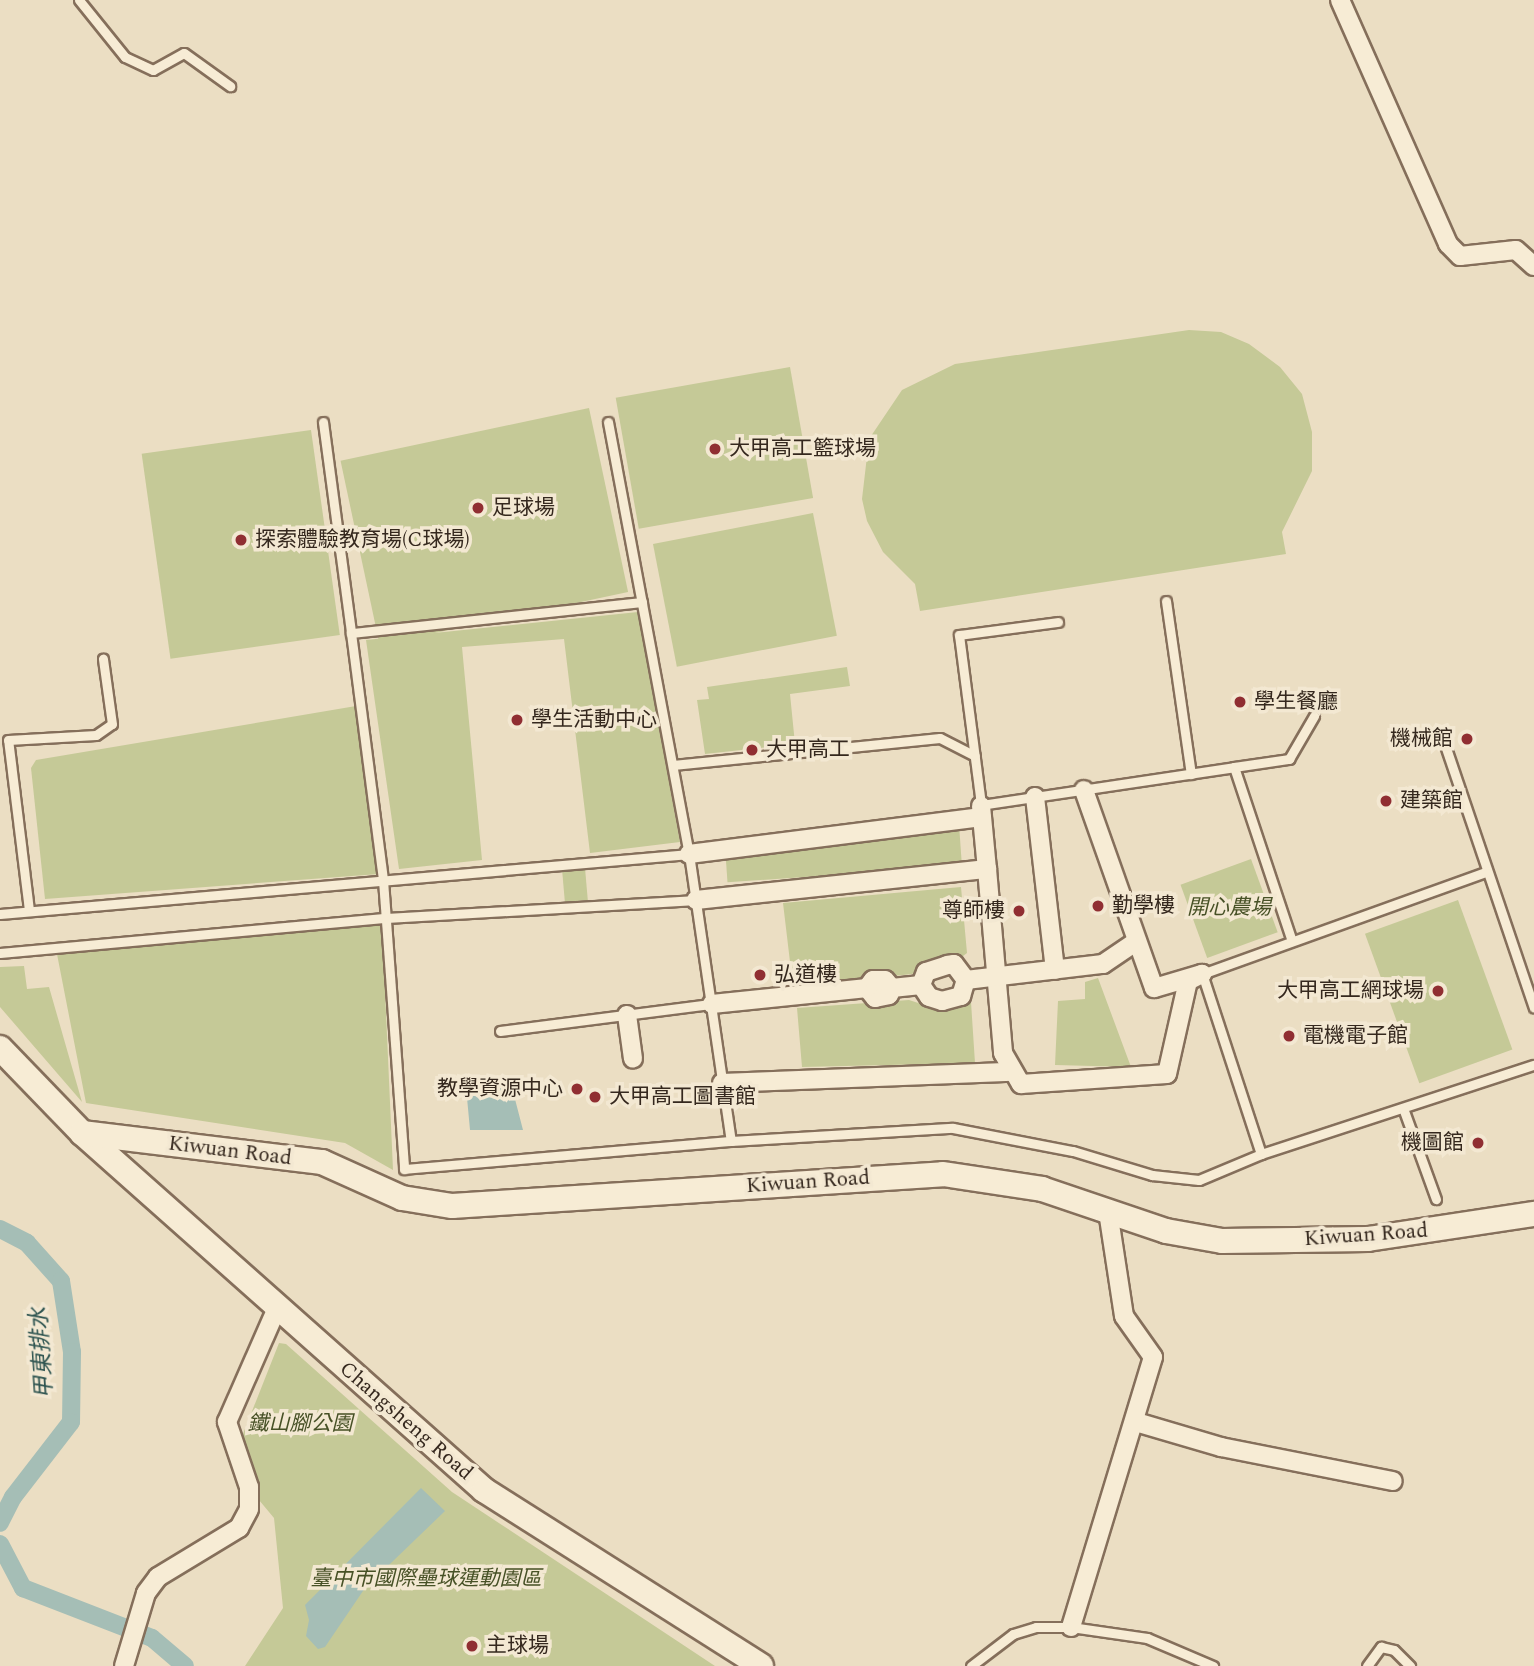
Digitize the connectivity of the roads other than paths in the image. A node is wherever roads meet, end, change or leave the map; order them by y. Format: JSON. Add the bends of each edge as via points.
{"nodes":[{"id":1,"x":79,"y":0,"type":"edge"},
{"id":2,"x":1340,"y":0,"type":"edge"},
{"id":3,"x":230,"y":86,"type":"dead end"},
{"id":4,"x":1534,"y":266,"type":"edge"},
{"id":5,"x":323,"y":422,"type":"dead end"},
{"id":6,"x":608,"y":422,"type":"dead end"},
{"id":7,"x":1166,"y":601,"type":"dead end"},
{"id":8,"x":642,"y":603,"type":"junction"},
{"id":9,"x":1058,"y":622,"type":"dead end"},
{"id":10,"x":351,"y":633,"type":"junction"},
{"id":11,"x":103,"y":659,"type":"dead end"},
{"id":12,"x":1314,"y":716,"type":"dead end"},
{"id":13,"x":1446,"y":748,"type":"dead end"},
{"id":14,"x":975,"y":756,"type":"junction"},
{"id":15,"x":673,"y":765,"type":"junction"},
{"id":16,"x":1234,"y":767,"type":"junction"},
{"id":17,"x":1191,"y":774,"type":"junction"},
{"id":18,"x":1084,"y":790,"type":"junction"},
{"id":19,"x":1035,"y":797,"type":"junction"},
{"id":20,"x":982,"y":811,"type":"junction"},
{"id":21,"x":689,"y":855,"type":"junction"},
{"id":22,"x":987,"y":869,"type":"junction"},
{"id":23,"x":1486,"y":872,"type":"junction"},
{"id":24,"x":383,"y":880,"type":"junction"},
{"id":25,"x":696,"y":900,"type":"junction"},
{"id":26,"x":29,"y":910,"type":"junction"},
{"id":27,"x":0,"y":914,"type":"edge"},
{"id":28,"x":386,"y":918,"type":"junction"},
{"id":29,"x":1137,"y":941,"type":"junction"},
{"id":30,"x":1292,"y":941,"type":"junction"},
{"id":31,"x":0,"y":953,"type":"edge"},
{"id":32,"x":1055,"y":970,"type":"junction"},
{"id":33,"x":1202,"y":974,"type":"junction"},
{"id":34,"x":996,"y":976,"type":"junction"},
{"id":35,"x":967,"y":980,"type":"junction"},
{"id":36,"x":921,"y":985,"type":"junction"},
{"id":37,"x":712,"y":1004,"type":"junction"},
{"id":38,"x":1534,"y":1008,"type":"edge"},
{"id":39,"x":627,"y":1015,"type":"junction"},
{"id":40,"x":500,"y":1031,"type":"dead end"},
{"id":41,"x":0,"y":1048,"type":"edge"},
{"id":42,"x":633,"y":1059,"type":"dead end"},
{"id":43,"x":1534,"y":1065,"type":"edge"},
{"id":44,"x":1012,"y":1073,"type":"junction"},
{"id":45,"x":722,"y":1083,"type":"junction"},
{"id":46,"x":1403,"y":1108,"type":"junction"},
{"id":47,"x":82,"y":1133,"type":"junction"},
{"id":48,"x":731,"y":1141,"type":"junction"},
{"id":49,"x":1261,"y":1154,"type":"junction"},
{"id":50,"x":1436,"y":1199,"type":"dead end"},
{"id":51,"x":1108,"y":1211,"type":"junction"},
{"id":52,"x":1534,"y":1214,"type":"edge"},
{"id":53,"x":277,"y":1308,"type":"junction"},
{"id":54,"x":1136,"y":1422,"type":"junction"},
{"id":55,"x":1393,"y":1481,"type":"dead end"},
{"id":56,"x":1071,"y":1627,"type":"junction"},
{"id":57,"x":124,"y":1666,"type":"edge"},
{"id":58,"x":761,"y":1666,"type":"edge"},
{"id":59,"x":971,"y":1666,"type":"edge"},
{"id":60,"x":1213,"y":1666,"type":"edge"},
{"id":61,"x":1367,"y":1666,"type":"edge"},
{"id":62,"x":1409,"y":1666,"type":"edge"}],
"edges":[{"from":1,"to":3,"type":"lane","via":[[125,57],[153,70],[184,53]]},
{"from":2,"to":4,"type":"street","via":[[1448,244],[1460,256],[1516,250]]},
{"from":5,"to":10,"type":"lane"},
{"from":6,"to":8,"type":"lane"},
{"from":7,"to":17,"type":"lane"},
{"from":8,"to":10,"type":"lane"},
{"from":8,"to":15,"type":"lane"},
{"from":9,"to":14,"type":"lane","via":[[959,635]]},
{"from":10,"to":24,"type":"lane"},
{"from":11,"to":26,"type":"lane","via":[[112,723],[96,735],[8,740]]},
{"from":12,"to":16,"type":"lane","via":[[1289,760]]},
{"from":13,"to":23,"type":"lane"},
{"from":14,"to":15,"type":"lane","via":[[940,738]]},
{"from":14,"to":20,"type":"lane"},
{"from":15,"to":21,"type":"lane"},
{"from":16,"to":17,"type":"lane"},
{"from":16,"to":30,"type":"lane"},
{"from":17,"to":18,"type":"lane"},
{"from":18,"to":19,"type":"lane"},
{"from":18,"to":29,"type":"street"},
{"from":19,"to":20,"type":"lane"},
{"from":19,"to":32,"type":"street"},
{"from":20,"to":21,"type":"street"},
{"from":20,"to":22,"type":"street"},
{"from":21,"to":24,"type":"lane"},
{"from":21,"to":25,"type":"lane"},
{"from":22,"to":25,"type":"street"},
{"from":22,"to":34,"type":"street"},
{"from":23,"to":30,"type":"lane"},
{"from":23,"to":38,"type":"lane"},
{"from":24,"to":26,"type":"lane"},
{"from":24,"to":28,"type":"lane"},
{"from":25,"to":28,"type":"lane"},
{"from":25,"to":37,"type":"lane"},
{"from":26,"to":27,"type":"lane"},
{"from":28,"to":31,"type":"lane"},
{"from":28,"to":48,"type":"lane","via":[[404,1169]]},
{"from":29,"to":32,"type":"street","via":[[1103,964]]},
{"from":29,"to":33,"type":"street","via":[[1154,988]]},
{"from":30,"to":33,"type":"lane"},
{"from":32,"to":34,"type":"street"},
{"from":33,"to":44,"type":"street","via":[[1188,981],[1167,1074],[1021,1084]]},
{"from":33,"to":49,"type":"lane"},
{"from":34,"to":35,"type":"street"},
{"from":34,"to":44,"type":"street","via":[[1003,1053]]},
{"from":35,"to":36,"type":"street","via":[[961,996],[942,1001],[929,997]]},
{"from":35,"to":36,"type":"street","via":[[954,964],[933,967],[921,978]]},
{"from":36,"to":37,"type":"street","via":[[892,988],[885,980],[873,980],[867,988]]},
{"from":37,"to":39,"type":"lane"},
{"from":37,"to":45,"type":"lane"},
{"from":39,"to":40,"type":"lane"},
{"from":39,"to":42,"type":"street"},
{"from":41,"to":47,"type":"street","name":"Changsheng Road"},
{"from":43,"to":46,"type":"lane"},
{"from":44,"to":45,"type":"street"},
{"from":45,"to":48,"type":"lane"},
{"from":46,"to":49,"type":"lane"},
{"from":46,"to":50,"type":"lane"},
{"from":47,"to":51,"type":"street","name":"Kiwuan Road","via":[[322,1162],[402,1198],[452,1206],[943,1174],[1042,1189]]},
{"from":47,"to":53,"type":"street","name":"Changsheng Road"},
{"from":48,"to":49,"type":"lane","via":[[953,1128],[1073,1151],[1152,1175],[1199,1180]]},
{"from":51,"to":52,"type":"street","name":"Kiwuan Road","via":[[1166,1231],[1222,1241],[1367,1239]]},
{"from":51,"to":54,"type":"street","via":[[1124,1316],[1153,1357]]},
{"from":53,"to":57,"type":"street","via":[[227,1422],[250,1487],[249,1509],[239,1528],[158,1577],[146,1593]]},
{"from":53,"to":58,"type":"street","name":"Changsheng Road","via":[[484,1490]]},
{"from":54,"to":55,"type":"street","via":[[1221,1447]]},
{"from":54,"to":56,"type":"street"},
{"from":56,"to":59,"type":"lane","via":[[1013,1633]]},
{"from":56,"to":60,"type":"lane","via":[[1147,1638]]},
{"from":61,"to":62,"type":"lane","via":[[1381,1647],[1394,1650]]}]}
